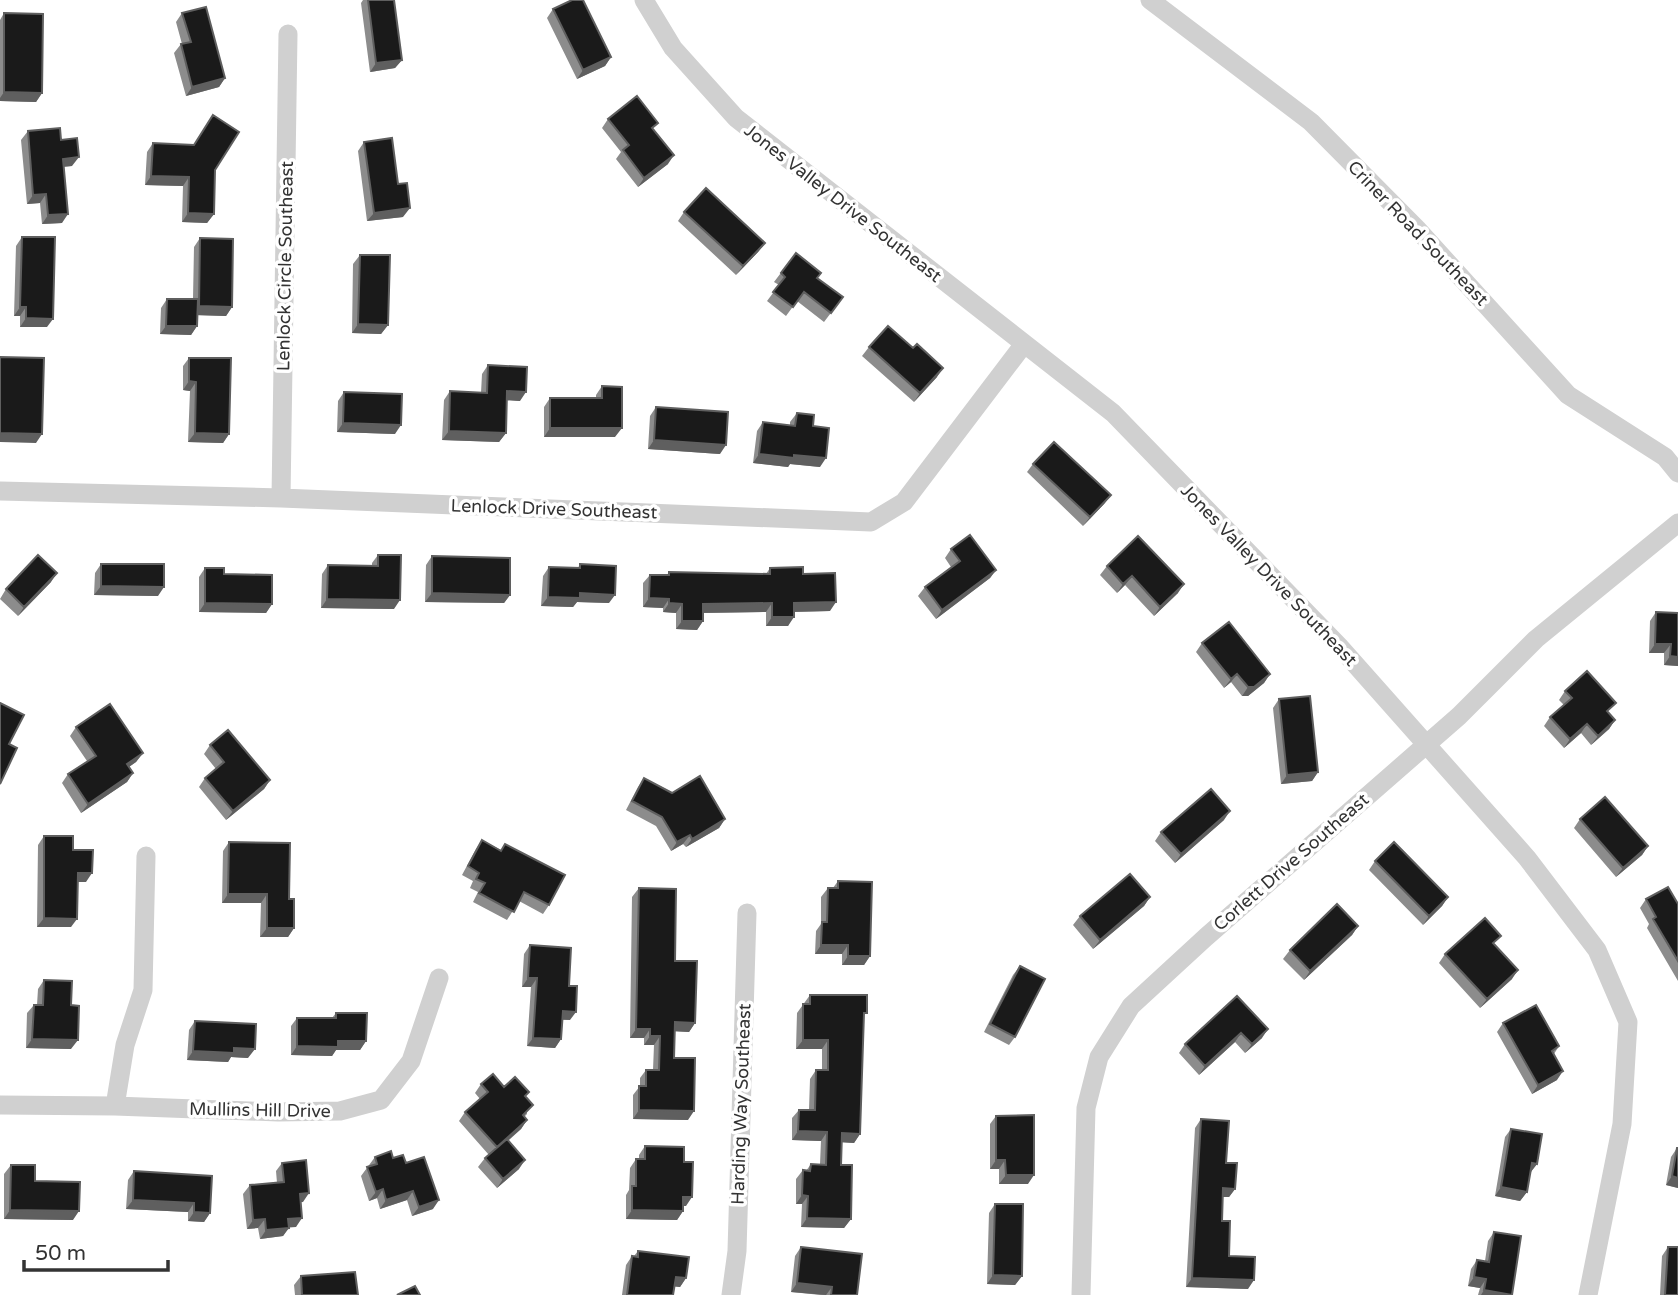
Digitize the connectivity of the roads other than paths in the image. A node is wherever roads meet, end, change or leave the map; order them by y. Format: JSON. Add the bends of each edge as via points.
{"nodes":[{"id":1,"x":644,"y":0,"type":"edge"},
{"id":2,"x":1150,"y":0,"type":"edge"},
{"id":3,"x":288,"y":34,"type":"dead end"},
{"id":4,"x":1024,"y":344,"type":"junction"},
{"id":5,"x":1678,"y":473,"type":"edge"},
{"id":6,"x":0,"y":491,"type":"edge"},
{"id":7,"x":281,"y":498,"type":"junction"},
{"id":8,"x":1678,"y":523,"type":"edge"},
{"id":9,"x":1426,"y":744,"type":"junction"},
{"id":10,"x":146,"y":856,"type":"dead end"},
{"id":11,"x":747,"y":912,"type":"dead end"},
{"id":12,"x":439,"y":978,"type":"dead end"},
{"id":13,"x":0,"y":1105,"type":"edge"},
{"id":14,"x":115,"y":1106,"type":"junction"},
{"id":15,"x":732,"y":1295,"type":"edge"},
{"id":16,"x":1081,"y":1295,"type":"edge"},
{"id":17,"x":1588,"y":1295,"type":"edge"}],
"edges":[{"from":1,"to":4,"type":"street","name":"Jones Valley Drive Southeast","via":[[673,48],[736,118]]},
{"from":2,"to":5,"type":"street","name":"Criner Road Southeast","via":[[1311,122],[1417,229],[1568,395],[1665,457]]},
{"from":3,"to":7,"type":"street","name":"Lenlock Circle Southeast"},
{"from":4,"to":7,"type":"street","name":"Lenlock Drive Southeast","via":[[904,502],[871,522]]},
{"from":4,"to":9,"type":"street","name":"Jones Valley Drive Southeast","via":[[1113,413],[1339,646]]},
{"from":6,"to":7,"type":"street","name":"Lenlock Drive Southeast"},
{"from":8,"to":9,"type":"street","name":"Corlett Drive Southeast","via":[[1536,639]]},
{"from":9,"to":16,"type":"street","name":"Corlett Drive Southeast","via":[[1131,1006],[1099,1057],[1086,1108]]},
{"from":9,"to":17,"type":"street","name":"Jones Valley Drive Southeast","via":[[1527,858],[1597,950],[1628,1022],[1622,1124]]},
{"from":10,"to":14,"type":"street","via":[[143,990],[125,1045]]},
{"from":11,"to":15,"type":"street","name":"Harding Way Southeast"},
{"from":12,"to":14,"type":"street","name":"Mullins Hill Drive","via":[[411,1061],[381,1100],[340,1111]]},
{"from":13,"to":14,"type":"street","name":"Mullins Hill Drive"}]}
